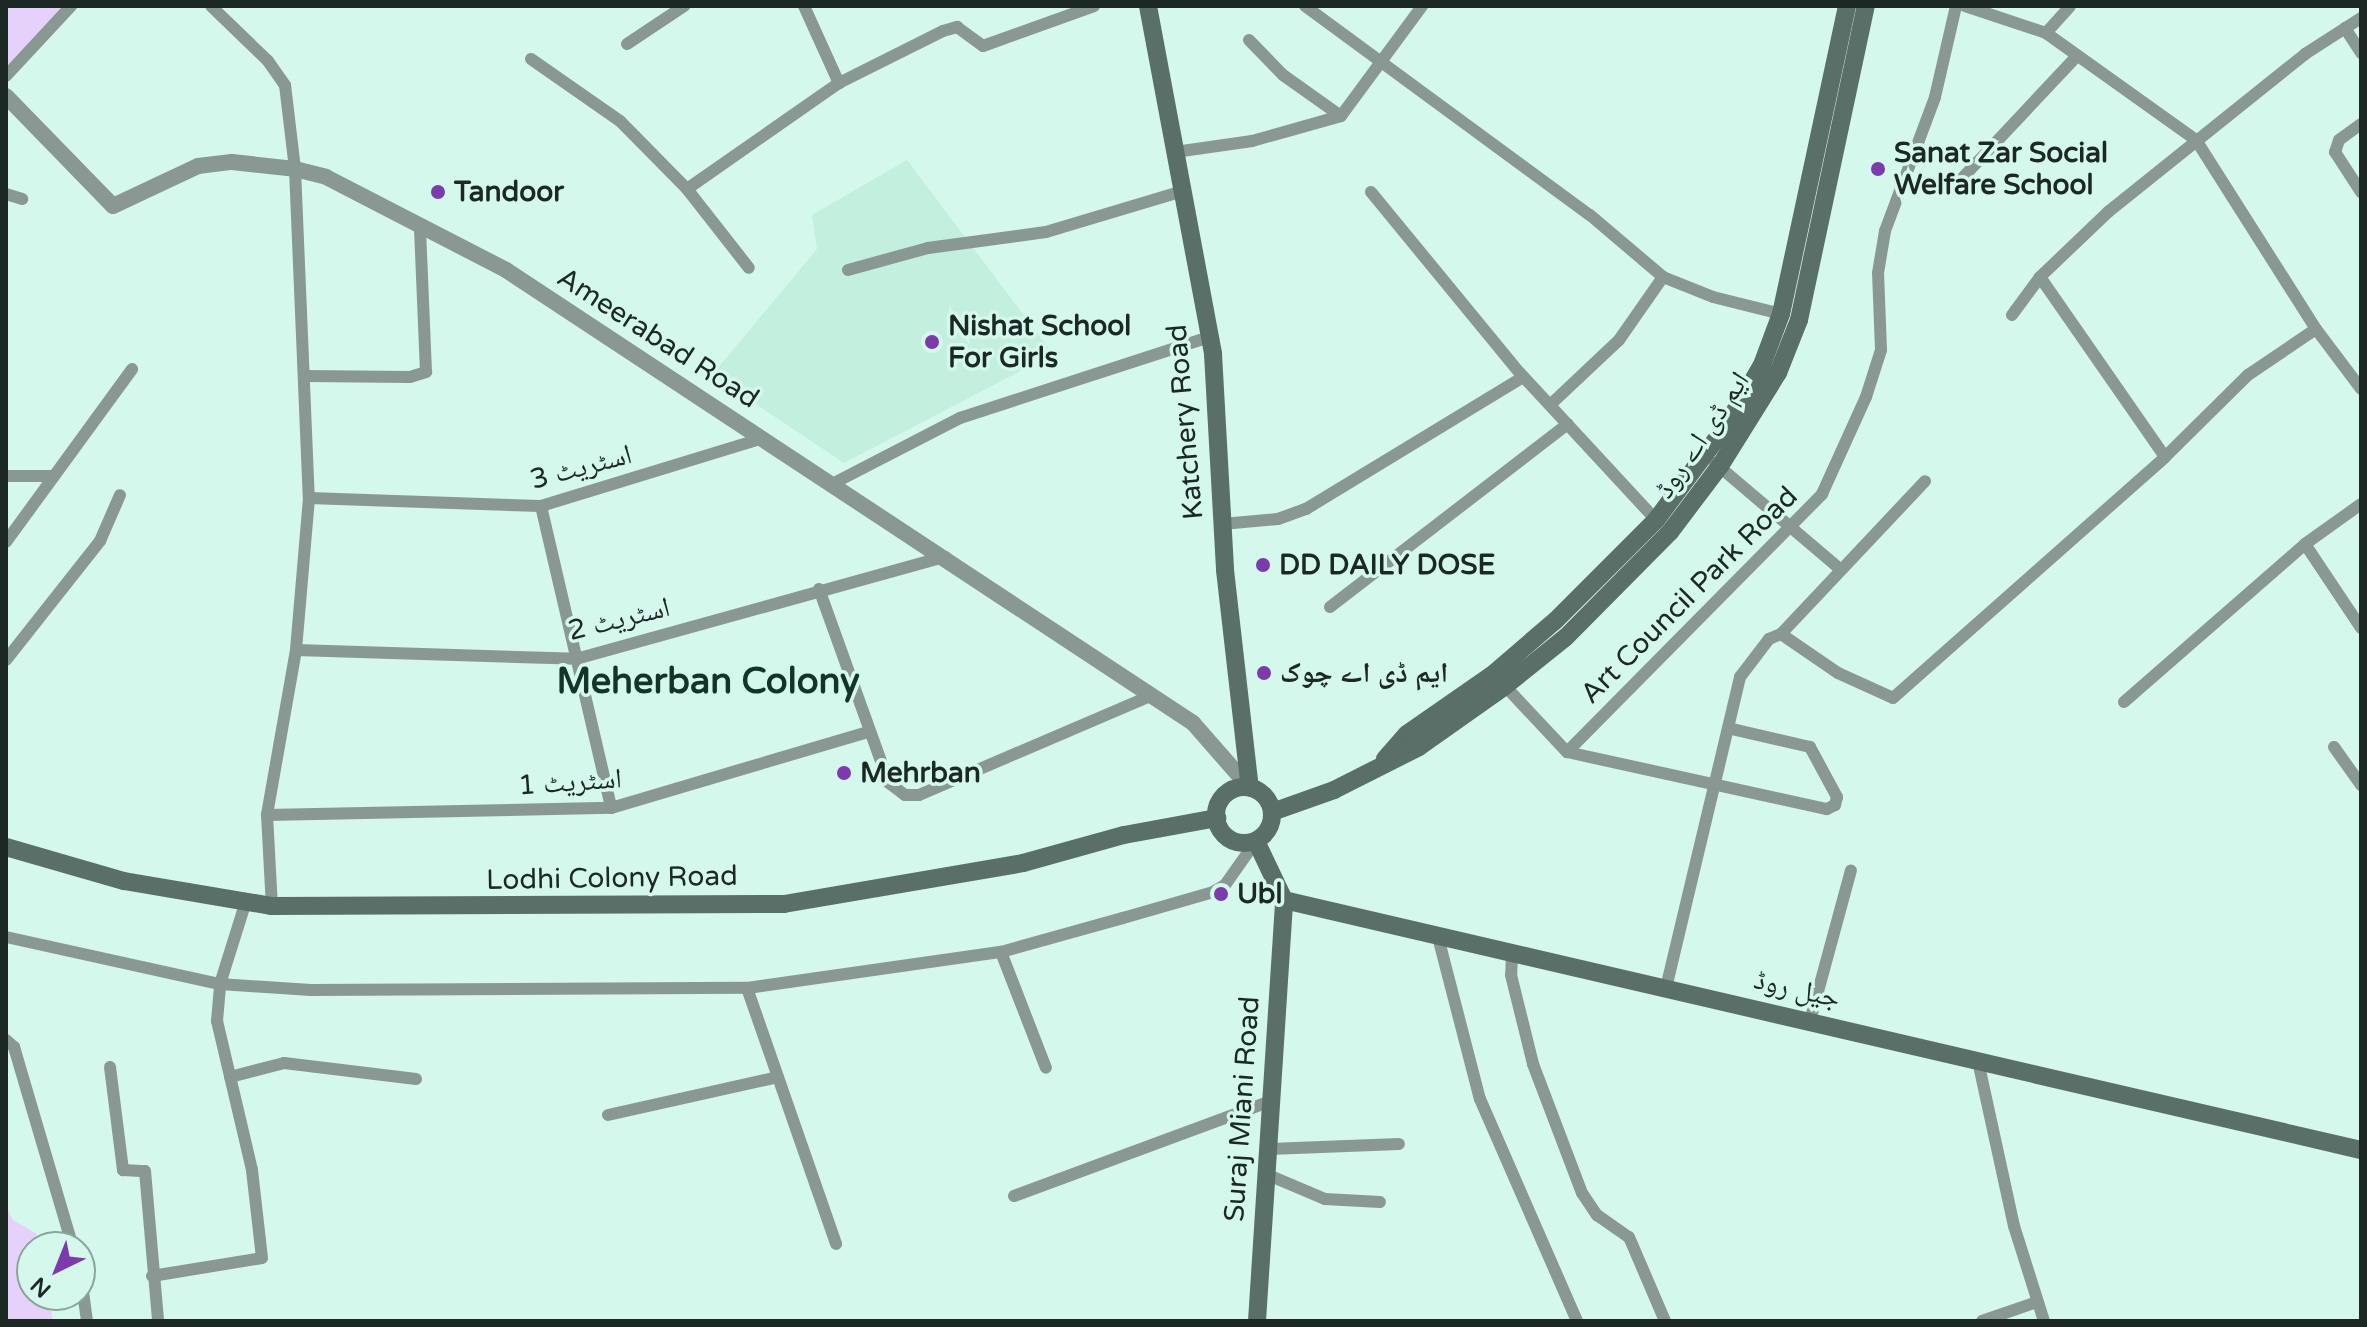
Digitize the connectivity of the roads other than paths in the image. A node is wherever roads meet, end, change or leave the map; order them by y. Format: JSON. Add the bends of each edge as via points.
{"nodes":[{"id":1,"x":71,"y":6,"type":"edge"},
{"id":2,"x":211,"y":6,"type":"edge"},
{"id":3,"x":684,"y":6,"type":"edge"},
{"id":4,"x":804,"y":6,"type":"edge"},
{"id":5,"x":1094,"y":6,"type":"edge"},
{"id":6,"x":1148,"y":6,"type":"edge"},
{"id":7,"x":1305,"y":6,"type":"edge"},
{"id":8,"x":1422,"y":6,"type":"edge"},
{"id":9,"x":1847,"y":6,"type":"edge"},
{"id":10,"x":1866,"y":6,"type":"edge"},
{"id":11,"x":1956,"y":6,"type":"edge"},
{"id":12,"x":1965,"y":6,"type":"edge"},
{"id":13,"x":2070,"y":6,"type":"edge"},
{"id":14,"x":2361,"y":18,"type":"edge"},
{"id":15,"x":2345,"y":28,"type":"junction"},
{"id":16,"x":2046,"y":33,"type":"junction"},
{"id":17,"x":1249,"y":40,"type":"dead end"},
{"id":18,"x":627,"y":44,"type":"dead end"},
{"id":19,"x":2361,"y":53,"type":"edge"},
{"id":20,"x":2077,"y":56,"type":"junction"},
{"id":21,"x":531,"y":59,"type":"dead end"},
{"id":22,"x":1383,"y":62,"type":"junction"},
{"id":23,"x":6,"y":76,"type":"edge"},
{"id":24,"x":839,"y":83,"type":"junction"},
{"id":25,"x":6,"y":96,"type":"edge"},
{"id":26,"x":1836,"y":112,"type":"junction"},
{"id":27,"x":1341,"y":116,"type":"junction"},
{"id":28,"x":2361,"y":124,"type":"edge"},
{"id":29,"x":2196,"y":140,"type":"junction"},
{"id":30,"x":1175,"y":152,"type":"junction"},
{"id":31,"x":295,"y":169,"type":"junction"},
{"id":32,"x":687,"y":189,"type":"junction"},
{"id":33,"x":1952,"y":189,"type":"dead end"},
{"id":34,"x":1183,"y":191,"type":"junction"},
{"id":35,"x":1371,"y":192,"type":"dead end"},
{"id":36,"x":2361,"y":192,"type":"edge"},
{"id":37,"x":6,"y":194,"type":"edge"},
{"id":38,"x":22,"y":199,"type":"dead end"},
{"id":39,"x":420,"y":226,"type":"junction"},
{"id":40,"x":749,"y":268,"type":"dead end"},
{"id":41,"x":848,"y":270,"type":"dead end"},
{"id":42,"x":1663,"y":277,"type":"junction"},
{"id":43,"x":2040,"y":277,"type":"junction"},
{"id":44,"x":1781,"y":314,"type":"junction"},
{"id":45,"x":2012,"y":315,"type":"dead end"},
{"id":46,"x":2316,"y":329,"type":"junction"},
{"id":47,"x":1210,"y":337,"type":"junction"},
{"id":48,"x":132,"y":369,"type":"dead end"},
{"id":49,"x":305,"y":376,"type":"junction"},
{"id":50,"x":1523,"y":377,"type":"junction"},
{"id":51,"x":2361,"y":389,"type":"edge"},
{"id":52,"x":1550,"y":405,"type":"junction"},
{"id":53,"x":1568,"y":424,"type":"junction"},
{"id":54,"x":764,"y":438,"type":"junction"},
{"id":55,"x":2165,"y":457,"type":"junction"},
{"id":56,"x":1713,"y":461,"type":"junction"},
{"id":57,"x":6,"y":476,"type":"edge"},
{"id":58,"x":54,"y":476,"type":"junction"},
{"id":59,"x":1925,"y":481,"type":"dead end"},
{"id":60,"x":834,"y":483,"type":"junction"},
{"id":61,"x":120,"y":495,"type":"dead end"},
{"id":62,"x":309,"y":498,"type":"junction"},
{"id":63,"x":2361,"y":504,"type":"edge"},
{"id":64,"x":541,"y":506,"type":"junction"},
{"id":65,"x":1656,"y":520,"type":"junction"},
{"id":66,"x":1222,"y":524,"type":"junction"},
{"id":67,"x":1794,"y":527,"type":"junction"},
{"id":68,"x":6,"y":542,"type":"edge"},
{"id":69,"x":2305,"y":544,"type":"junction"},
{"id":70,"x":945,"y":557,"type":"junction"},
{"id":71,"x":1841,"y":570,"type":"junction"},
{"id":72,"x":819,"y":589,"type":"junction"},
{"id":73,"x":1330,"y":607,"type":"dead end"},
{"id":74,"x":2361,"y":628,"type":"edge"},
{"id":75,"x":1781,"y":634,"type":"junction"},
{"id":76,"x":296,"y":650,"type":"junction"},
{"id":77,"x":576,"y":659,"type":"junction"},
{"id":78,"x":6,"y":660,"type":"edge"},
{"id":79,"x":1505,"y":686,"type":"junction"},
{"id":80,"x":1148,"y":697,"type":"junction"},
{"id":81,"x":2124,"y":702,"type":"dead end"},
{"id":82,"x":1728,"y":728,"type":"junction"},
{"id":83,"x":868,"y":732,"type":"junction"},
{"id":84,"x":2334,"y":747,"type":"dead end"},
{"id":85,"x":1567,"y":752,"type":"junction"},
{"id":86,"x":1381,"y":765,"type":"junction"},
{"id":87,"x":1715,"y":784,"type":"junction"},
{"id":88,"x":2361,"y":785,"type":"edge"},
{"id":89,"x":1250,"y":788,"type":"junction"},
{"id":90,"x":611,"y":808,"type":"junction"},
{"id":91,"x":1272,"y":812,"type":"junction"},
{"id":92,"x":267,"y":815,"type":"junction"},
{"id":93,"x":1217,"y":818,"type":"junction"},
{"id":94,"x":1256,"y":841,"type":"junction"},
{"id":95,"x":6,"y":847,"type":"edge"},
{"id":96,"x":1851,"y":870,"type":"dead end"},
{"id":97,"x":1284,"y":900,"type":"junction"},
{"id":98,"x":245,"y":904,"type":"junction"},
{"id":99,"x":272,"y":906,"type":"junction"},
{"id":100,"x":6,"y":937,"type":"edge"},
{"id":101,"x":1438,"y":937,"type":"junction"},
{"id":102,"x":1001,"y":952,"type":"junction"},
{"id":103,"x":1512,"y":952,"type":"junction"},
{"id":104,"x":220,"y":984,"type":"junction"},
{"id":105,"x":747,"y":988,"type":"junction"},
{"id":106,"x":1666,"y":988,"type":"junction"},
{"id":107,"x":1810,"y":1021,"type":"junction"},
{"id":108,"x":6,"y":1040,"type":"edge"},
{"id":109,"x":1978,"y":1061,"type":"junction"},
{"id":110,"x":110,"y":1067,"type":"dead end"},
{"id":111,"x":1046,"y":1068,"type":"dead end"},
{"id":112,"x":230,"y":1077,"type":"junction"},
{"id":113,"x":778,"y":1077,"type":"junction"},
{"id":114,"x":416,"y":1079,"type":"dead end"},
{"id":115,"x":1271,"y":1101,"type":"junction"},
{"id":116,"x":608,"y":1115,"type":"dead end"},
{"id":117,"x":1399,"y":1144,"type":"dead end"},
{"id":118,"x":1267,"y":1149,"type":"junction"},
{"id":119,"x":2361,"y":1150,"type":"edge"},
{"id":120,"x":1266,"y":1174,"type":"junction"},
{"id":121,"x":1014,"y":1196,"type":"dead end"},
{"id":122,"x":1380,"y":1202,"type":"dead end"},
{"id":123,"x":68,"y":1231,"type":"edge"},
{"id":124,"x":836,"y":1244,"type":"dead end"},
{"id":125,"x":152,"y":1276,"type":"junction"},
{"id":126,"x":2037,"y":1302,"type":"junction"},
{"id":127,"x":158,"y":1321,"type":"edge"},
{"id":128,"x":1257,"y":1321,"type":"edge"},
{"id":129,"x":1577,"y":1321,"type":"edge"},
{"id":130,"x":1665,"y":1321,"type":"edge"},
{"id":131,"x":1982,"y":1321,"type":"edge"},
{"id":132,"x":2044,"y":1321,"type":"edge"}],
"edges":[{"from":1,"to":23,"type":"street"},
{"from":2,"to":31,"type":"street","via":[[268,61],[285,85]]},
{"from":3,"to":18,"type":"street"},
{"from":4,"to":24,"type":"street"},
{"from":5,"to":24,"type":"street","via":[[983,46],[950,27]]},
{"from":6,"to":30,"type":"main road","name":"Katchery Road"},
{"from":7,"to":22,"type":"street"},
{"from":8,"to":22,"type":"street"},
{"from":9,"to":26,"type":"main road","name":"ایم ڈی اے روڈ"},
{"from":10,"to":26,"type":"main road","name":"ایم ڈی اے روڈ"},
{"from":11,"to":67,"type":"street","name":"Art Council Park Road","via":[[1931,108],[1885,231],[1878,273],[1881,350],[1822,494]]},
{"from":12,"to":16,"type":"street"},
{"from":13,"to":16,"type":"street"},
{"from":14,"to":15,"type":"street"},
{"from":15,"to":19,"type":"street"},
{"from":15,"to":29,"type":"street"},
{"from":16,"to":20,"type":"street"},
{"from":17,"to":27,"type":"street","via":[[1283,75]]},
{"from":20,"to":29,"type":"street"},
{"from":20,"to":33,"type":"street"},
{"from":21,"to":32,"type":"street","via":[[620,121]]},
{"from":22,"to":27,"type":"street"},
{"from":22,"to":42,"type":"street","via":[[1590,215]]},
{"from":24,"to":32,"type":"street"},
{"from":25,"to":31,"type":"street","name":"Ameerabad Road","via":[[113,206],[198,166],[232,162]]},
{"from":26,"to":44,"type":"main road","name":"ایم ڈی اے روڈ"},
{"from":26,"to":56,"type":"main road","name":"ایم ڈی اے روڈ","via":[[1799,320],[1778,373]]},
{"from":27,"to":30,"type":"street","via":[[1252,141]]},
{"from":28,"to":36,"type":"street","via":[[2339,140],[2335,152]]},
{"from":29,"to":43,"type":"street"},
{"from":29,"to":46,"type":"street"},
{"from":30,"to":34,"type":"main road","name":"Katchery Road"},
{"from":31,"to":39,"type":"street","name":"Ameerabad Road","via":[[326,177]]},
{"from":31,"to":49,"type":"street"},
{"from":32,"to":40,"type":"street"},
{"from":34,"to":41,"type":"street","via":[[1046,232],[928,248]]},
{"from":34,"to":47,"type":"main road","name":"Katchery Road"},
{"from":35,"to":50,"type":"street"},
{"from":37,"to":38,"type":"street"},
{"from":39,"to":49,"type":"street","via":[[426,372],[410,377]]},
{"from":39,"to":54,"type":"street","name":"Ameerabad Road","via":[[506,270]]},
{"from":42,"to":44,"type":"street"},
{"from":42,"to":52,"type":"street","via":[[1619,340]]},
{"from":43,"to":45,"type":"street"},
{"from":43,"to":55,"type":"street"},
{"from":44,"to":56,"type":"main road","name":"ایم ڈی اے روڈ","via":[[1762,365]]},
{"from":46,"to":51,"type":"street"},
{"from":46,"to":55,"type":"street","via":[[2248,375]]},
{"from":47,"to":60,"type":"street","via":[[960,418]]},
{"from":47,"to":66,"type":"main road","name":"Katchery Road"},
{"from":48,"to":58,"type":"street"},
{"from":49,"to":62,"type":"street"},
{"from":50,"to":52,"type":"street"},
{"from":50,"to":66,"type":"street","via":[[1306,509],[1278,519]]},
{"from":52,"to":53,"type":"street"},
{"from":53,"to":65,"type":"street"},
{"from":53,"to":73,"type":"street"},
{"from":54,"to":60,"type":"street","name":"Ameerabad Road"},
{"from":54,"to":64,"type":"street","name":"اسٹریٹ 3"},
{"from":55,"to":75,"type":"street","via":[[1893,698],[1838,673]]},
{"from":56,"to":65,"type":"main road","name":"ایم ڈی اے روڈ"},
{"from":56,"to":67,"type":"street"},
{"from":56,"to":79,"type":"main road","name":"ایم ڈی اے روڈ","via":[[1670,532],[1566,637]]},
{"from":57,"to":58,"type":"street"},
{"from":58,"to":68,"type":"street"},
{"from":59,"to":71,"type":"street"},
{"from":60,"to":70,"type":"street","name":"Ameerabad Road"},
{"from":61,"to":78,"type":"street","via":[[100,541]]},
{"from":62,"to":64,"type":"street","name":"اسٹریٹ 3"},
{"from":62,"to":76,"type":"street"},
{"from":63,"to":69,"type":"street"},
{"from":64,"to":77,"type":"street"},
{"from":65,"to":86,"type":"main road","name":"ایم ڈی اے روڈ","via":[[1556,620],[1492,675],[1407,734]]},
{"from":66,"to":89,"type":"main road","name":"Katchery Road"},
{"from":67,"to":71,"type":"street"},
{"from":67,"to":85,"type":"street","name":"Art Council Park Road"},
{"from":69,"to":74,"type":"street"},
{"from":69,"to":81,"type":"street"},
{"from":70,"to":72,"type":"street","name":"اسٹریٹ 2"},
{"from":70,"to":80,"type":"street","name":"Ameerabad Road"},
{"from":71,"to":75,"type":"street"},
{"from":72,"to":77,"type":"street","name":"اسٹریٹ 2"},
{"from":72,"to":83,"type":"street"},
{"from":75,"to":82,"type":"street","via":[[1748,661]]},
{"from":76,"to":77,"type":"street","name":"اسٹریٹ 2"},
{"from":76,"to":92,"type":"street"},
{"from":77,"to":90,"type":"street"},
{"from":79,"to":85,"type":"street"},
{"from":79,"to":86,"type":"main road","name":"ایم ڈی اے روڈ","via":[[1419,747]]},
{"from":80,"to":83,"type":"street","via":[[912,796],[889,783]]},
{"from":80,"to":89,"type":"street","name":"Ameerabad Road","via":[[1193,723]]},
{"from":82,"to":87,"type":"street"},
{"from":82,"to":87,"type":"street","via":[[1810,747],[1837,797],[1827,809]]},
{"from":83,"to":90,"type":"street","name":"اسٹریٹ 1"},
{"from":84,"to":88,"type":"street"},
{"from":85,"to":87,"type":"street"},
{"from":86,"to":91,"type":"main road","name":"ایم ڈی اے روڈ","via":[[1334,790]]},
{"from":87,"to":106,"type":"street"},
{"from":89,"to":91,"type":"main road","via":[[1263,794]]},
{"from":89,"to":93,"type":"main road","via":[[1225,796]]},
{"from":90,"to":92,"type":"street","name":"اسٹریٹ 1"},
{"from":91,"to":94,"type":"main road","via":[[1267,832]]},
{"from":92,"to":99,"type":"street"},
{"from":93,"to":94,"type":"main road","via":[[1228,838]]},
{"from":93,"to":99,"type":"main road","name":"Lodhi Colony Road","via":[[1124,835],[1023,863],[784,904]]},
{"from":94,"to":97,"type":"main road"},
{"from":94,"to":102,"type":"street","via":[[1225,885],[1213,892]]},
{"from":95,"to":98,"type":"main road","name":"Lodhi Colony Road","via":[[124,881]]},
{"from":96,"to":107,"type":"street"},
{"from":97,"to":101,"type":"main road","name":"جیل روڈ"},
{"from":97,"to":115,"type":"main road","name":"Suraj Miani Road"},
{"from":98,"to":99,"type":"main road","name":"Lodhi Colony Road"},
{"from":98,"to":104,"type":"street"},
{"from":100,"to":104,"type":"street"},
{"from":101,"to":103,"type":"main road","name":"جیل روڈ"},
{"from":101,"to":129,"type":"street","via":[[1480,1099]]},
{"from":102,"to":105,"type":"street"},
{"from":102,"to":111,"type":"street"},
{"from":103,"to":106,"type":"main road","name":"جیل روڈ"},
{"from":103,"to":130,"type":"street","via":[[1511,975],[1533,1064],[1582,1193],[1597,1215],[1629,1237]]},
{"from":104,"to":105,"type":"street","via":[[311,990]]},
{"from":104,"to":112,"type":"street","via":[[217,1021]]},
{"from":105,"to":113,"type":"street"},
{"from":106,"to":107,"type":"main road","name":"جیل روڈ"},
{"from":107,"to":109,"type":"main road","name":"جیل روڈ"},
{"from":108,"to":123,"type":"street","via":[[14,1047]]},
{"from":109,"to":119,"type":"main road","name":"جیل روڈ"},
{"from":109,"to":126,"type":"street","via":[[2014,1226]]},
{"from":110,"to":125,"type":"street","via":[[123,1170],[145,1171]]},
{"from":112,"to":114,"type":"street","via":[[284,1063]]},
{"from":112,"to":125,"type":"street","via":[[252,1170],[262,1258]]},
{"from":113,"to":116,"type":"street"},
{"from":113,"to":124,"type":"street"},
{"from":115,"to":118,"type":"main road","name":"Suraj Miani Road"},
{"from":115,"to":121,"type":"street"},
{"from":117,"to":118,"type":"street"},
{"from":118,"to":120,"type":"main road","name":"Suraj Miani Road"},
{"from":120,"to":122,"type":"street","via":[[1325,1199]]},
{"from":120,"to":128,"type":"main road","name":"Suraj Miani Road"},
{"from":125,"to":127,"type":"street"},
{"from":126,"to":131,"type":"street"},
{"from":126,"to":132,"type":"street"}]}
